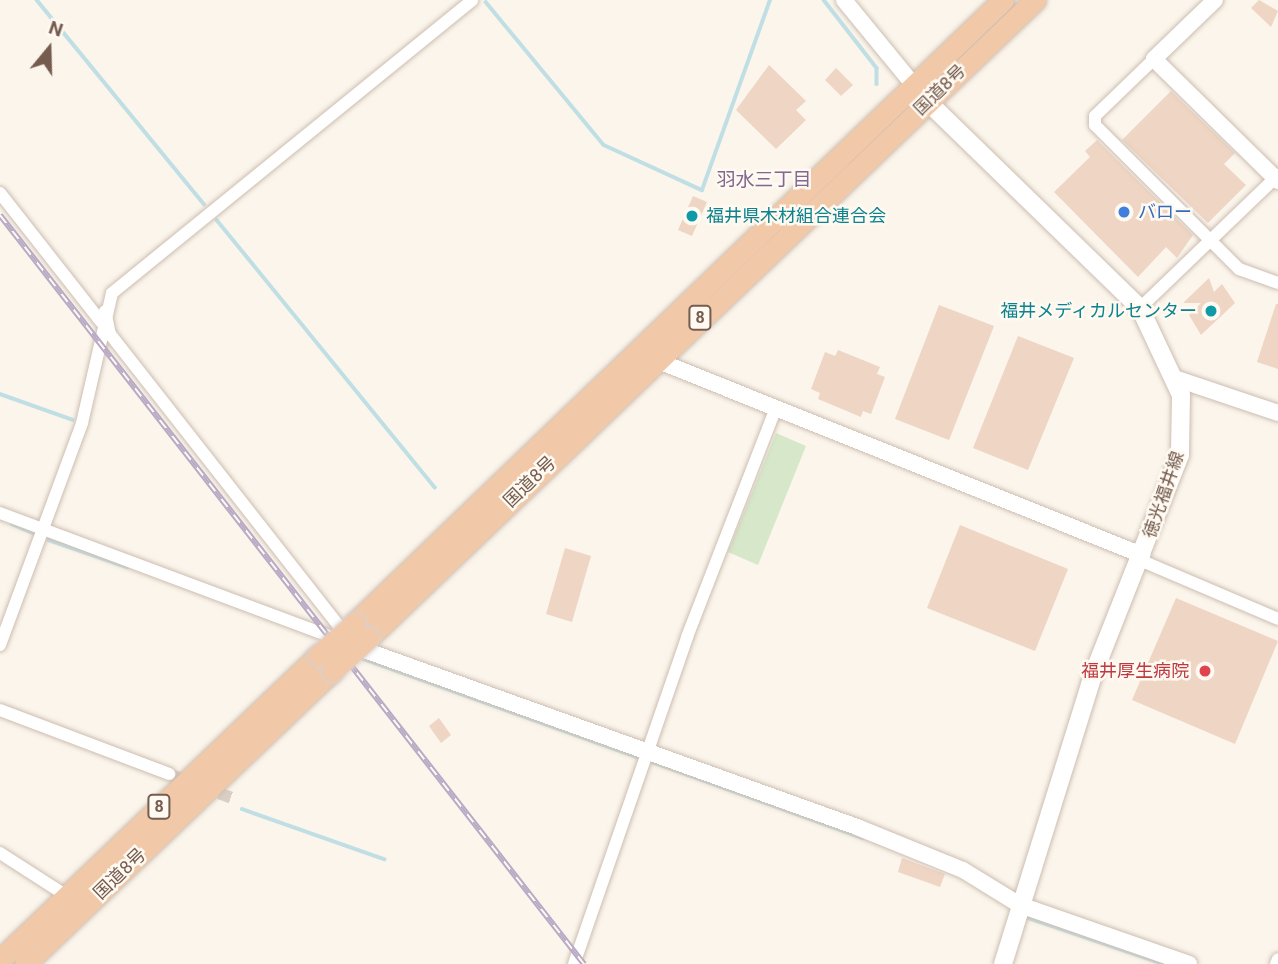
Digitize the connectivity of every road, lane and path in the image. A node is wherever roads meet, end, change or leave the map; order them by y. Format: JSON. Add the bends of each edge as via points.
{"nodes":[{"id":1,"x":472,"y":0,"type":"edge"},
{"id":2,"x":844,"y":0,"type":"edge"},
{"id":3,"x":1003,"y":0,"type":"edge"},
{"id":4,"x":1035,"y":0,"type":"edge"},
{"id":5,"x":1215,"y":0,"type":"edge"},
{"id":6,"x":1154,"y":59,"type":"junction"},
{"id":7,"x":913,"y":84,"type":"junction"},
{"id":8,"x":928,"y":102,"type":"junction"},
{"id":9,"x":1277,"y":178,"type":"edge"},
{"id":10,"x":0,"y":193,"type":"edge"},
{"id":11,"x":1211,"y":241,"type":"junction"},
{"id":12,"x":1278,"y":283,"type":"edge"},
{"id":13,"x":1140,"y":308,"type":"junction"},
{"id":14,"x":103,"y":316,"type":"junction"},
{"id":15,"x":656,"y":360,"type":"junction"},
{"id":16,"x":1177,"y":379,"type":"junction"},
{"id":17,"x":776,"y":408,"type":"junction"},
{"id":18,"x":1278,"y":413,"type":"edge"},
{"id":19,"x":0,"y":513,"type":"edge"},
{"id":20,"x":43,"y":531,"type":"junction"},
{"id":21,"x":1141,"y":558,"type":"junction"},
{"id":22,"x":1278,"y":618,"type":"edge"},
{"id":23,"x":360,"y":636,"type":"junction"},
{"id":24,"x":0,"y":645,"type":"edge"},
{"id":25,"x":326,"y":663,"type":"junction"},
{"id":26,"x":0,"y":710,"type":"edge"},
{"id":27,"x":647,"y":752,"type":"junction"},
{"id":28,"x":169,"y":774,"type":"tunnel mouth"},
{"id":29,"x":0,"y":853,"type":"edge"},
{"id":30,"x":67,"y":896,"type":"junction"},
{"id":31,"x":1020,"y":905,"type":"junction"},
{"id":32,"x":0,"y":960,"type":"edge"},
{"id":33,"x":26,"y":964,"type":"edge"},
{"id":34,"x":574,"y":964,"type":"edge"},
{"id":35,"x":1003,"y":964,"type":"edge"},
{"id":36,"x":1189,"y":964,"type":"edge"}],
"edges":[{"from":1,"to":14,"type":"street","via":[[112,293]]},
{"from":2,"to":7,"type":"street"},
{"from":3,"to":7,"type":"highway","name":"国道8号","number":"8"},
{"from":4,"to":8,"type":"highway","name":"国道8号","number":"8"},
{"from":5,"to":6,"type":"street"},
{"from":6,"to":9,"type":"street"},
{"from":6,"to":11,"type":"street","via":[[1095,116],[1095,125]]},
{"from":7,"to":8,"type":"street"},
{"from":7,"to":23,"type":"highway","name":"国道8号","number":"8"},
{"from":8,"to":13,"type":"main road","name":"徳光福井線"},
{"from":8,"to":15,"type":"highway","name":"国道8号","number":"8"},
{"from":9,"to":11,"type":"street"},
{"from":10,"to":14,"type":"street"},
{"from":11,"to":12,"type":"street","via":[[1239,269]]},
{"from":11,"to":13,"type":"street"},
{"from":13,"to":16,"type":"main road","name":"徳光福井線"},
{"from":14,"to":20,"type":"street","via":[[82,423]]},
{"from":14,"to":23,"type":"street","via":[[110,334]]},
{"from":15,"to":17,"type":"street"},
{"from":15,"to":23,"type":"highway","name":"国道8号","number":"8"},
{"from":16,"to":18,"type":"street"},
{"from":16,"to":21,"type":"main road","name":"徳光福井線","via":[[1180,455]]},
{"from":17,"to":21,"type":"street"},
{"from":17,"to":27,"type":"street"},
{"from":19,"to":20,"type":"street"},
{"from":20,"to":23,"type":"street"},
{"from":20,"to":24,"type":"street"},
{"from":21,"to":22,"type":"street"},
{"from":21,"to":31,"type":"main road","name":"徳光福井線","via":[[1093,675]]},
{"from":23,"to":25,"type":"highway","name":"国道8号","number":"8","bridge":true},
{"from":23,"to":27,"type":"street"},
{"from":25,"to":30,"type":"highway","name":"国道8号","number":"8"},
{"from":25,"to":33,"type":"highway","name":"国道8号","number":"8"},
{"from":26,"to":28,"type":"street"},
{"from":27,"to":31,"type":"street","via":[[963,870]]},
{"from":27,"to":34,"type":"street"},
{"from":29,"to":30,"type":"street"},
{"from":30,"to":32,"type":"highway","name":"国道8号","number":"8"},
{"from":31,"to":35,"type":"main road","name":"徳光福井線"},
{"from":31,"to":36,"type":"street"}]}
